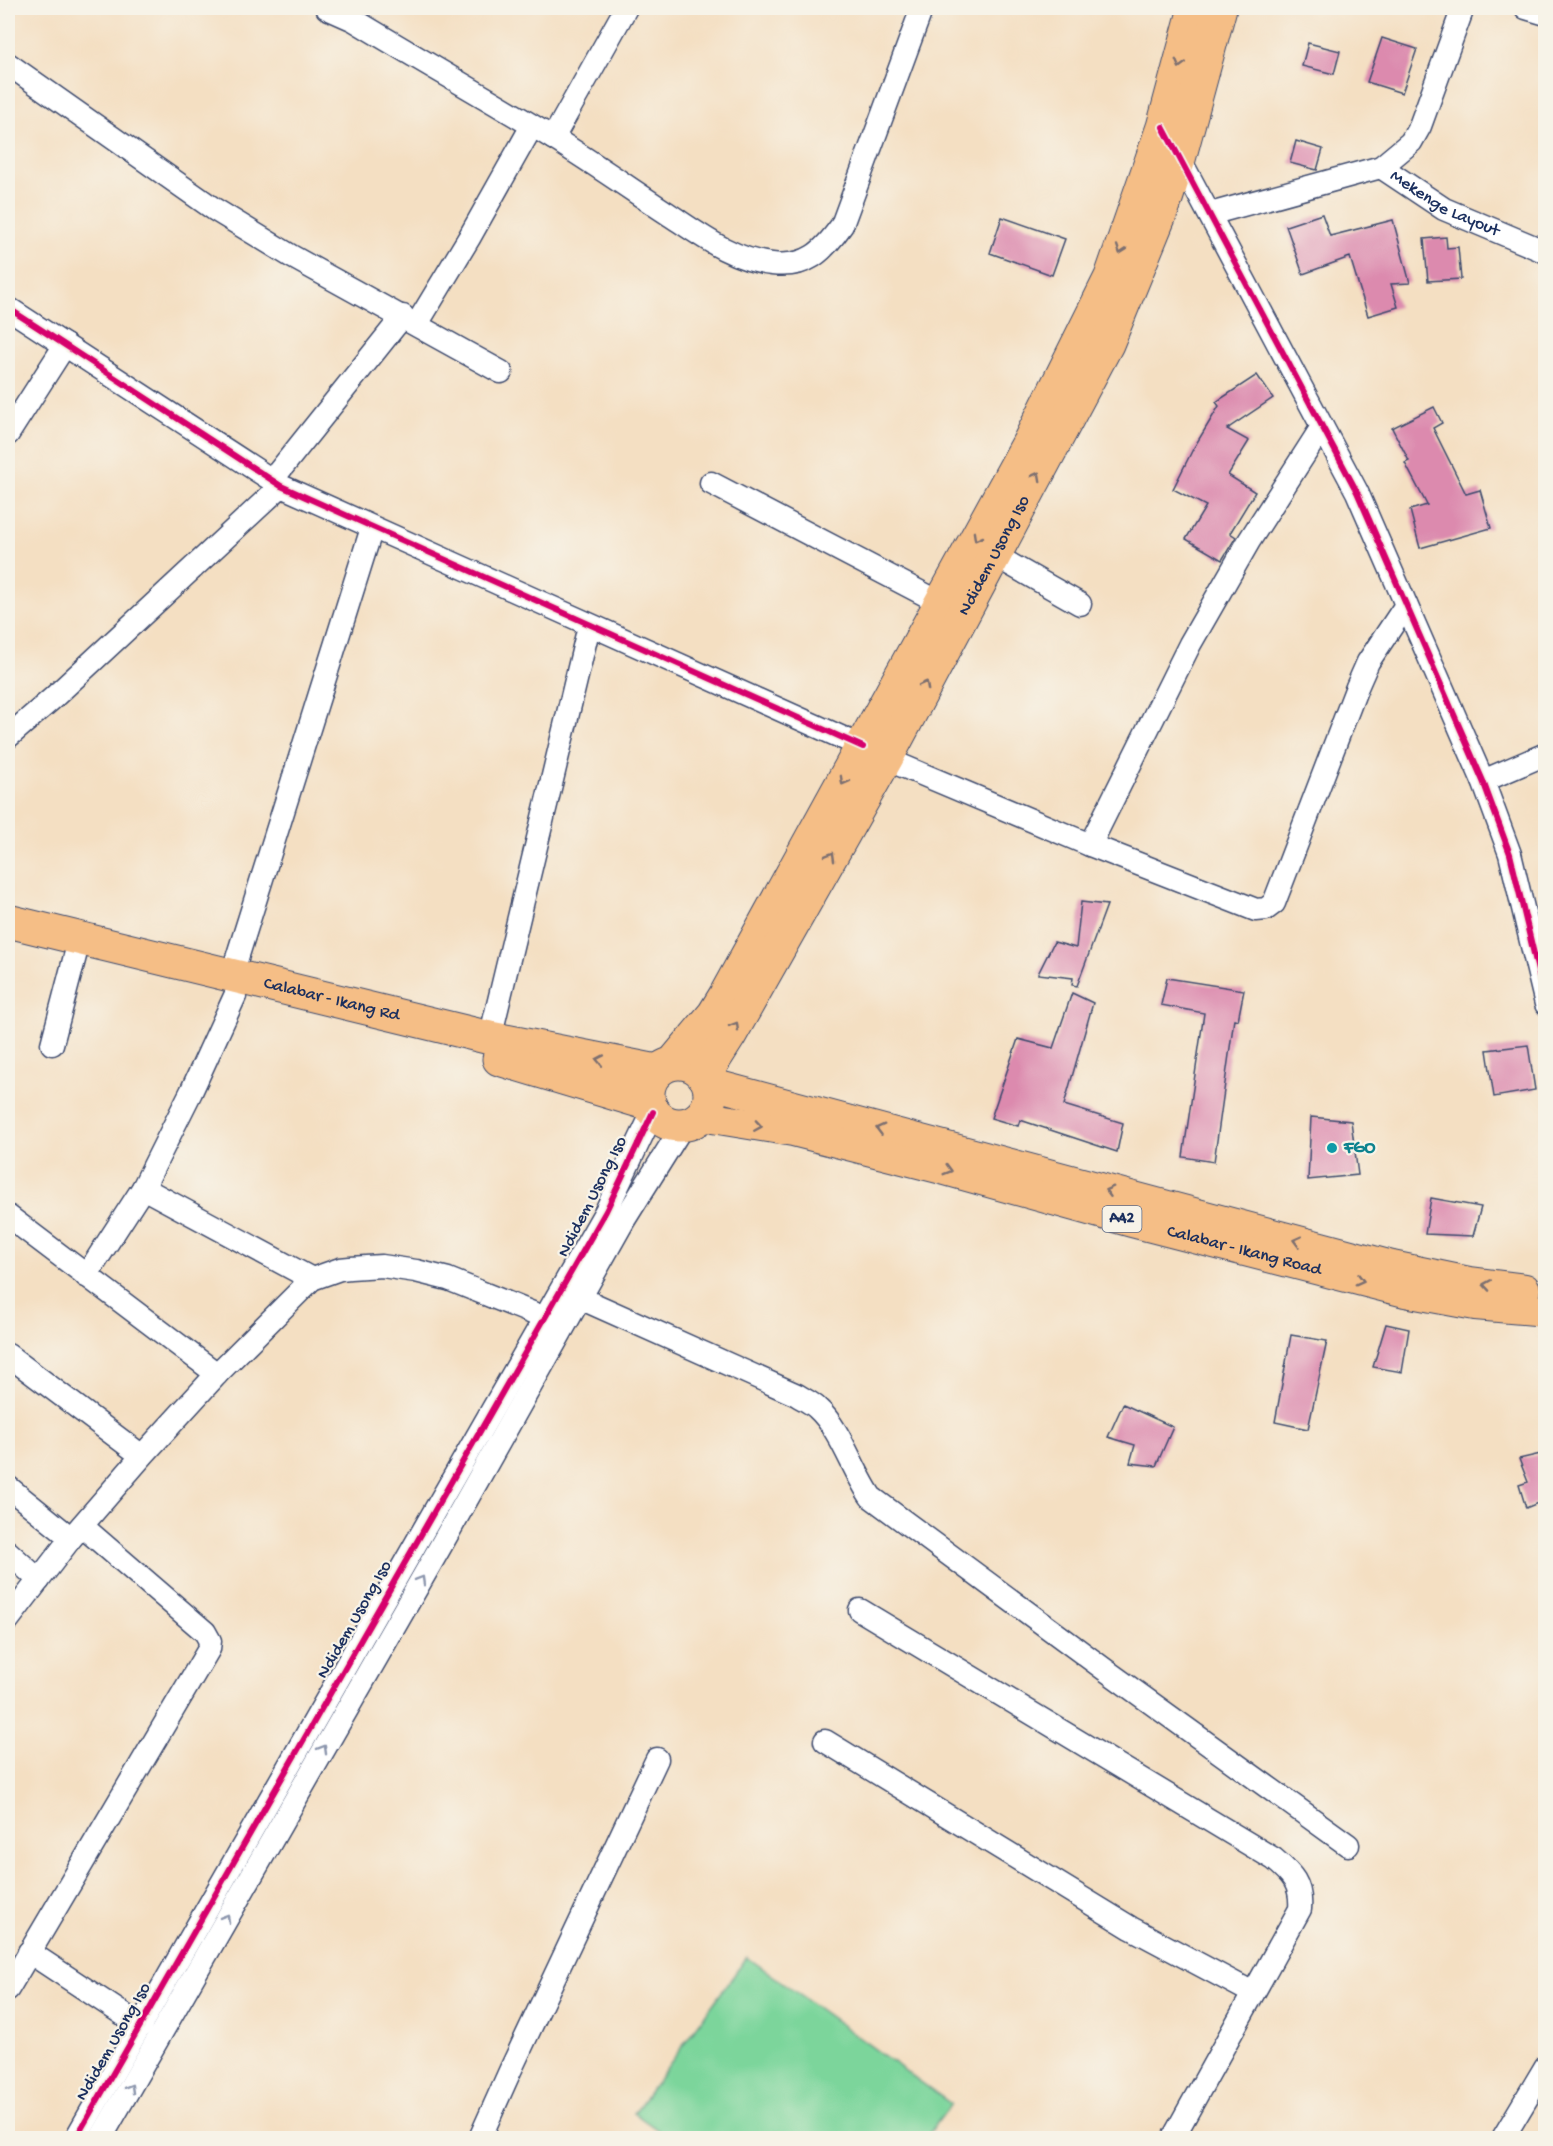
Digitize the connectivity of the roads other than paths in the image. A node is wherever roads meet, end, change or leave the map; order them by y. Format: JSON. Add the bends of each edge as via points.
{"nodes":[{"id":1,"x":327,"y":8,"type":"edge"},
{"id":2,"x":626,"y":8,"type":"edge"},
{"id":3,"x":922,"y":8,"type":"edge"},
{"id":4,"x":1195,"y":8,"type":"edge"},
{"id":5,"x":1220,"y":8,"type":"edge"},
{"id":6,"x":1463,"y":8,"type":"edge"},
{"id":7,"x":1526,"y":8,"type":"edge"},
{"id":8,"x":357,"y":14,"type":"edge"},
{"id":9,"x":1545,"y":14,"type":"edge"},
{"id":10,"x":8,"y":64,"type":"edge"},
{"id":11,"x":532,"y":126,"type":"junction"},
{"id":12,"x":1163,"y":127,"type":"junction"},
{"id":13,"x":553,"y":138,"type":"junction"},
{"id":14,"x":1179,"y":159,"type":"junction"},
{"id":15,"x":1381,"y":167,"type":"junction"},
{"id":16,"x":1210,"y":214,"type":"junction"},
{"id":17,"x":1545,"y":252,"type":"edge"},
{"id":18,"x":8,"y":308,"type":"edge"},
{"id":19,"x":410,"y":320,"type":"junction"},
{"id":20,"x":65,"y":345,"type":"junction"},
{"id":21,"x":501,"y":372,"type":"dead end"},
{"id":22,"x":1322,"y":427,"type":"junction"},
{"id":23,"x":8,"y":434,"type":"edge"},
{"id":24,"x":277,"y":483,"type":"junction"},
{"id":25,"x":711,"y":483,"type":"dead end"},
{"id":26,"x":372,"y":528,"type":"junction"},
{"id":27,"x":994,"y":555,"type":"junction"},
{"id":28,"x":941,"y":603,"type":"junction"},
{"id":29,"x":1080,"y":604,"type":"dead end"},
{"id":30,"x":1406,"y":605,"type":"junction"},
{"id":31,"x":589,"y":626,"type":"junction"},
{"id":32,"x":8,"y":737,"type":"edge"},
{"id":33,"x":874,"y":753,"type":"junction"},
{"id":34,"x":1545,"y":754,"type":"edge"},
{"id":35,"x":1483,"y":781,"type":"junction"},
{"id":36,"x":1090,"y":845,"type":"junction"},
{"id":37,"x":8,"y":921,"type":"edge"},
{"id":38,"x":8,"y":939,"type":"edge"},
{"id":39,"x":75,"y":956,"type":"junction"},
{"id":40,"x":234,"y":985,"type":"junction"},
{"id":41,"x":1545,"y":1004,"type":"edge"},
{"id":42,"x":490,"y":1038,"type":"junction"},
{"id":43,"x":52,"y":1044,"type":"dead end"},
{"id":44,"x":665,"y":1067,"type":"junction"},
{"id":45,"x":706,"y":1080,"type":"junction"},
{"id":46,"x":651,"y":1108,"type":"junction"},
{"id":47,"x":692,"y":1120,"type":"junction"},
{"id":48,"x":143,"y":1188,"type":"junction"},
{"id":49,"x":8,"y":1216,"type":"edge"},
{"id":50,"x":86,"y":1276,"type":"junction"},
{"id":51,"x":312,"y":1279,"type":"junction"},
{"id":52,"x":1545,"y":1290,"type":"edge"},
{"id":53,"x":580,"y":1298,"type":"junction"},
{"id":54,"x":1545,"y":1311,"type":"edge"},
{"id":55,"x":545,"y":1318,"type":"junction"},
{"id":56,"x":8,"y":1355,"type":"edge"},
{"id":57,"x":217,"y":1374,"type":"junction"},
{"id":58,"x":142,"y":1456,"type":"junction"},
{"id":59,"x":8,"y":1487,"type":"edge"},
{"id":60,"x":77,"y":1532,"type":"junction"},
{"id":61,"x":8,"y":1552,"type":"edge"},
{"id":62,"x":39,"y":1580,"type":"junction"},
{"id":63,"x":860,"y":1611,"type":"dead end"},
{"id":64,"x":8,"y":1620,"type":"edge"},
{"id":65,"x":825,"y":1741,"type":"dead end"},
{"id":66,"x":657,"y":1759,"type":"dead end"},
{"id":67,"x":1348,"y":1845,"type":"dead end"},
{"id":68,"x":29,"y":1952,"type":"junction"},
{"id":69,"x":8,"y":1989,"type":"edge"},
{"id":70,"x":1253,"y":1993,"type":"junction"},
{"id":71,"x":141,"y":2025,"type":"junction"},
{"id":72,"x":1545,"y":2066,"type":"edge"},
{"id":73,"x":76,"y":2139,"type":"edge"},
{"id":74,"x":101,"y":2139,"type":"edge"},
{"id":75,"x":480,"y":2139,"type":"edge"},
{"id":76,"x":1173,"y":2139,"type":"edge"},
{"id":77,"x":1503,"y":2139,"type":"edge"}],
"edges":[{"from":1,"to":8,"type":"street"},
{"from":2,"to":13,"type":"street"},
{"from":3,"to":13,"type":"street","via":[[842,225],[828,246],[793,265],[749,260],[715,245]]},
{"from":4,"to":12,"type":"highway","name":"Ndidem Usong Iso","one_way":true},
{"from":5,"to":14,"type":"highway","name":"Ndidem Usong Iso"},
{"from":6,"to":15,"type":"street","name":"Mekenge Layout","via":[[1412,142]]},
{"from":7,"to":9,"type":"street"},
{"from":8,"to":11,"type":"street"},
{"from":10,"to":19,"type":"street","via":[[214,209]]},
{"from":11,"to":13,"type":"street"},
{"from":11,"to":19,"type":"street","via":[[469,238]]},
{"from":12,"to":14,"type":"street"},
{"from":12,"to":28,"type":"highway","name":"Ndidem Usong Iso","one_way":true,"via":[[1111,277],[1028,444]]},
{"from":14,"to":16,"type":"street"},
{"from":27,"to":14,"type":"highway","name":"Ndidem Usong Iso","one_way":true,"via":[[1107,344]]},
{"from":15,"to":16,"type":"street"},
{"from":15,"to":17,"type":"street","name":"Mekenge Layout","via":[[1444,209]]},
{"from":16,"to":22,"type":"street"},
{"from":18,"to":20,"type":"street"},
{"from":19,"to":21,"type":"street"},
{"from":19,"to":24,"type":"street"},
{"from":20,"to":23,"type":"street"},
{"from":20,"to":24,"type":"street"},
{"from":22,"to":30,"type":"street","via":[[1357,492]]},
{"from":22,"to":36,"type":"street","via":[[1249,541],[1190,644]]},
{"from":24,"to":26,"type":"street"},
{"from":24,"to":32,"type":"street","via":[[54,698]]},
{"from":25,"to":28,"type":"street"},
{"from":26,"to":31,"type":"street"},
{"from":26,"to":40,"type":"street"},
{"from":27,"to":29,"type":"street"},
{"from":33,"to":27,"type":"highway","name":"Ndidem Usong Iso","one_way":true},
{"from":28,"to":33,"type":"highway","name":"Ndidem Usong Iso"},
{"from":30,"to":35,"type":"street"},
{"from":30,"to":36,"type":"street","via":[[1368,662],[1270,907],[1256,910]]},
{"from":31,"to":33,"type":"street"},
{"from":31,"to":42,"type":"street"},
{"from":33,"to":36,"type":"street"},
{"from":33,"to":44,"type":"highway","name":"Ndidem Usong Iso","one_way":true,"via":[[714,1014]]},
{"from":45,"to":33,"type":"highway","name":"Ndidem Usong Iso","one_way":true},
{"from":34,"to":35,"type":"street"},
{"from":35,"to":41,"type":"street","via":[[1519,885]]},
{"from":37,"to":40,"type":"highway","name":"Calabar - Ikang Rd"},
{"from":38,"to":39,"type":"highway","name":"Calabar - Ikang Rd"},
{"from":39,"to":40,"type":"highway","name":"Calabar - Ikang Rd"},
{"from":39,"to":43,"type":"street"},
{"from":40,"to":42,"type":"highway","name":"Calabar - Ikang Rd"},
{"from":40,"to":46,"type":"highway","name":"Calabar - Ikang Rd","via":[[487,1055]]},
{"from":40,"to":48,"type":"street","via":[[191,1092]]},
{"from":44,"to":42,"type":"highway","name":"Calabar - Ikang Rd","one_way":true},
{"from":44,"to":45,"type":"highway","via":[[690,1065]]},
{"from":44,"to":46,"type":"highway","via":[[649,1086]]},
{"from":45,"to":47,"type":"highway","via":[[709,1101]]},
{"from":52,"to":45,"type":"main road","name":"Calabar - Ikang Road","number":"A42","one_way":true,"via":[[1500,1287],[1392,1266]]},
{"from":46,"to":47,"type":"highway","via":[[667,1122]]},
{"from":46,"to":55,"type":"street","name":"Ndidem Usong Iso","via":[[606,1210]]},
{"from":47,"to":53,"type":"street","name":"Ndidem Usong Iso","via":[[624,1220]]},
{"from":47,"to":54,"type":"main road","name":"Calabar - Ikang Road","number":"A42","one_way":true,"via":[[793,1131],[1406,1292],[1475,1305]]},
{"from":48,"to":50,"type":"street"},
{"from":48,"to":51,"type":"street"},
{"from":49,"to":50,"type":"street"},
{"from":50,"to":57,"type":"street"},
{"from":51,"to":55,"type":"street","via":[[350,1268],[382,1266],[416,1271],[448,1279]]},
{"from":51,"to":57,"type":"street"},
{"from":53,"to":67,"type":"street","via":[[817,1407],[871,1497]]},
{"from":74,"to":53,"type":"street","name":"Ndidem Usong Iso","one_way":true},
{"from":55,"to":71,"type":"street","name":"Ndidem Usong Iso"},
{"from":56,"to":58,"type":"street"},
{"from":57,"to":58,"type":"street"},
{"from":58,"to":60,"type":"street"},
{"from":59,"to":60,"type":"street"},
{"from":60,"to":62,"type":"street"},
{"from":60,"to":68,"type":"street","via":[[205,1632],[210,1641],[209,1649]]},
{"from":61,"to":62,"type":"street"},
{"from":62,"to":64,"type":"street"},
{"from":63,"to":70,"type":"street","via":[[1288,1870],[1302,1895],[1300,1909]]},
{"from":65,"to":70,"type":"street","via":[[1131,1928]]},
{"from":66,"to":75,"type":"street"},
{"from":68,"to":69,"type":"street"},
{"from":68,"to":71,"type":"street"},
{"from":70,"to":76,"type":"street"},
{"from":71,"to":73,"type":"street","name":"Ndidem Usong Iso"},
{"from":72,"to":77,"type":"street"}]}
